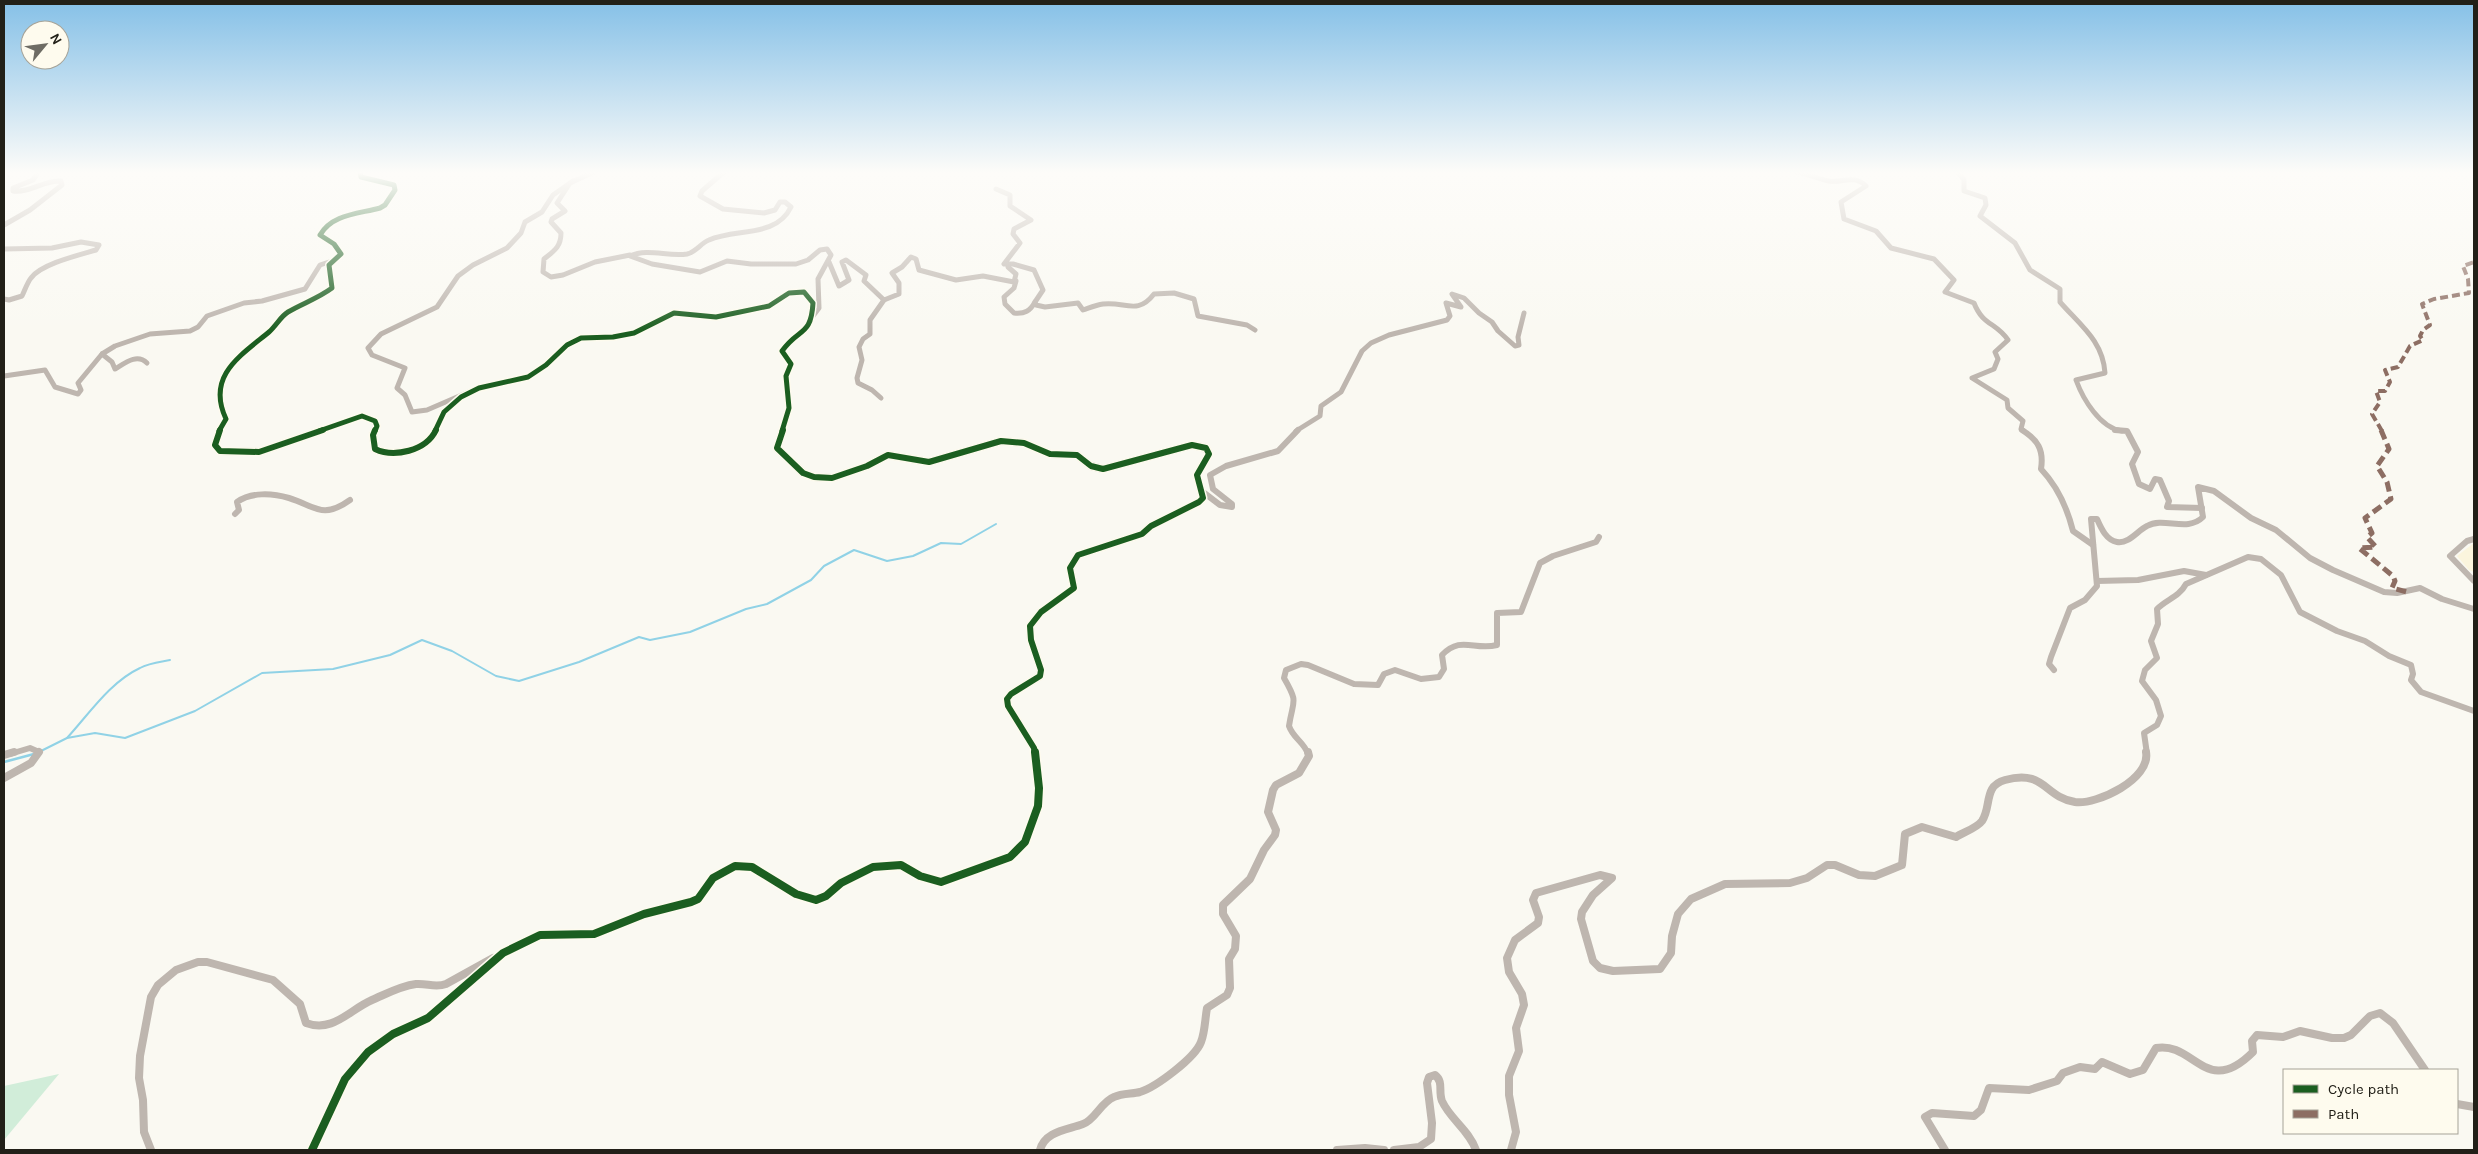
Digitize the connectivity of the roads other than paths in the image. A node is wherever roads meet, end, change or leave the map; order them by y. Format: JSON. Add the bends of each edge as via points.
{"nodes":[{"id":1,"x":326,"y":225,"type":"edge"},
{"id":2,"x":522,"y":225,"type":"edge"},
{"id":3,"x":551,"y":225,"type":"edge"},
{"id":4,"x":771,"y":225,"type":"edge"},
{"id":5,"x":1023,"y":225,"type":"edge"},
{"id":6,"x":1860,"y":225,"type":"edge"},
{"id":7,"x":1993,"y":225,"type":"edge"},
{"id":8,"x":4,"y":249,"type":"edge"},
{"id":9,"x":630,"y":255,"type":"junction"},
{"id":10,"x":335,"y":260,"type":"junction"},
{"id":11,"x":829,"y":262,"type":"junction"},
{"id":12,"x":1008,"y":264,"type":"junction"},
{"id":13,"x":1016,"y":281,"type":"junction"},
{"id":14,"x":4,"y":299,"type":"edge"},
{"id":15,"x":884,"y":300,"type":"junction"},
{"id":16,"x":1035,"y":302,"type":"junction"},
{"id":17,"x":1524,"y":313,"type":"dead end"},
{"id":18,"x":813,"y":316,"type":"junction"},
{"id":19,"x":1255,"y":330,"type":"dead end"},
{"id":20,"x":102,"y":354,"type":"junction"},
{"id":21,"x":147,"y":363,"type":"dead end"},
{"id":22,"x":4,"y":376,"type":"edge"},
{"id":23,"x":473,"y":391,"type":"junction"},
{"id":24,"x":881,"y":398,"type":"dead end"},
{"id":25,"x":1203,"y":492,"type":"junction"},
{"id":26,"x":350,"y":500,"type":"dead end"},
{"id":27,"x":2202,"y":508,"type":"junction"},
{"id":28,"x":235,"y":514,"type":"dead end"},
{"id":29,"x":1599,"y":537,"type":"dead end"},
{"id":30,"x":2474,"y":539,"type":"edge"},
{"id":31,"x":2093,"y":545,"type":"junction"},
{"id":32,"x":2207,"y":575,"type":"junction"},
{"id":33,"x":2096,"y":581,"type":"junction"},
{"id":34,"x":2474,"y":581,"type":"edge"},
{"id":35,"x":2474,"y":609,"type":"edge"},
{"id":36,"x":2054,"y":670,"type":"dead end"},
{"id":37,"x":2474,"y":711,"type":"edge"},
{"id":38,"x":4,"y":756,"type":"edge"},
{"id":39,"x":4,"y":778,"type":"edge"},
{"id":40,"x":503,"y":954,"type":"junction"},
{"id":41,"x":2424,"y":1069,"type":"edge"},
{"id":42,"x":2458,"y":1104,"type":"edge"},
{"id":43,"x":2474,"y":1107,"type":"edge"},
{"id":44,"x":151,"y":1150,"type":"edge"},
{"id":45,"x":312,"y":1150,"type":"edge"},
{"id":46,"x":1040,"y":1150,"type":"edge"},
{"id":47,"x":1337,"y":1150,"type":"edge"},
{"id":48,"x":1384,"y":1150,"type":"edge"},
{"id":49,"x":1394,"y":1150,"type":"edge"},
{"id":50,"x":1476,"y":1150,"type":"edge"},
{"id":51,"x":1511,"y":1150,"type":"edge"},
{"id":52,"x":1945,"y":1150,"type":"edge"}],
"edges":[{"from":1,"to":10,"type":"street","via":[[320,235],[340,250],[341,254]]},
{"from":2,"to":23,"type":"street","via":[[521,233],[506,249],[456,277],[439,305],[392,328],[368,348],[372,355],[405,368],[397,388],[405,395],[412,412]]},
{"from":3,"to":9,"type":"street","via":[[561,233],[555,252],[543,260],[543,272],[550,278],[595,262]]},
{"from":4,"to":9,"type":"street","via":[[709,240],[688,254],[642,252]]},
{"from":5,"to":12,"type":"street","via":[[1014,229],[1013,234],[1020,243],[1014,254],[1004,261]]},
{"from":6,"to":31,"type":"street","via":[[1876,231],[1891,248],[1926,254],[1938,260],[1954,280],[1945,292],[1974,303],[1978,316],[2004,334],[2008,340],[1995,352],[1998,360],[1994,369],[1972,378],[2007,400],[2008,408],[2021,418],[2021,429],[2035,438],[2043,454],[2041,470],[2056,485],[2068,510],[2071,527]]},
{"from":7,"to":27,"type":"street","via":[[2023,249],[2030,270],[2060,289],[2060,302],[2090,332],[2099,346],[2105,373],[2095,378],[2081,377],[2076,380],[2077,384],[2100,417],[2113,429],[2127,431],[2134,440],[2138,452],[2132,464],[2139,484],[2150,489],[2155,479],[2160,480],[2169,500],[2167,507]]},
{"from":8,"to":14,"type":"street","via":[[53,248],[85,242],[99,247],[39,272],[30,278],[22,296]]},
{"from":9,"to":11,"type":"street","via":[[652,264],[700,272],[726,261],[796,264],[824,249],[831,252]]},
{"from":10,"to":20,"type":"street","via":[[320,265],[305,289],[244,303],[207,316],[190,331],[150,334]]},
{"from":10,"to":23,"type":"street","via":[[330,265],[333,286],[329,291],[286,313],[277,325],[228,368],[220,404],[226,419],[217,434],[217,449],[230,453],[259,452],[362,416],[376,422],[373,435],[375,449],[384,453],[400,453],[428,440],[439,427],[448,407]]},
{"from":11,"to":15,"type":"street","via":[[839,286],[849,280],[842,262],[846,260],[862,270],[866,275],[866,285]]},
{"from":11,"to":18,"type":"street","via":[[818,278],[819,308]]},
{"from":12,"to":13,"type":"street","via":[[1016,274]]},
{"from":12,"to":16,"type":"street","via":[[1034,270],[1043,290]]},
{"from":13,"to":15,"type":"street","via":[[982,276],[956,280],[924,273],[919,270],[916,259],[911,257],[892,273],[899,283],[899,294]]},
{"from":13,"to":16,"type":"street","via":[[1014,288],[1004,297],[1008,308],[1014,314],[1026,313],[1032,310]]},
{"from":15,"to":24,"type":"street","via":[[870,320],[870,334],[860,344],[858,350],[862,360],[857,378],[858,384]]},
{"from":16,"to":19,"type":"street","via":[[1044,308],[1066,302],[1078,303],[1083,310],[1103,304],[1134,308],[1143,306],[1154,294],[1167,292],[1194,299],[1198,316],[1247,325]]},
{"from":17,"to":25,"type":"street","via":[[1524,323],[1518,330],[1519,345],[1514,346],[1498,331],[1494,322],[1452,294],[1461,307],[1446,303],[1450,316],[1447,320],[1379,338],[1366,347],[1341,392],[1321,406],[1320,416],[1295,432],[1284,448],[1228,464],[1210,475],[1212,489],[1232,507],[1218,505]]},
{"from":18,"to":23,"type":"street","via":[[812,298],[800,291],[789,293],[769,306],[716,317],[668,314],[634,333],[580,338],[528,377]]},
{"from":18,"to":25,"type":"street","via":[[808,326],[782,351],[791,364],[786,376],[789,408],[777,448],[808,475],[832,478],[888,455],[936,462],[971,448],[1001,441],[1024,444],[1050,454],[1077,455],[1091,466],[1104,469],[1192,445],[1206,448],[1209,454],[1198,475]]},
{"from":20,"to":21,"type":"street","via":[[112,362],[114,369],[134,358],[144,359]]},
{"from":20,"to":22,"type":"street","via":[[80,379],[81,390],[76,394],[55,387],[45,370]]},
{"from":25,"to":40,"type":"street","via":[[1199,502],[1151,526],[1142,534],[1078,555],[1070,568],[1074,588],[1032,619],[1030,636],[1040,676],[1007,699],[1008,706],[1034,748],[1038,806],[1025,842],[1010,857],[941,882],[920,876],[901,865],[873,867],[816,900],[796,894],[752,868],[735,866],[713,878],[698,899],[691,902],[644,914],[594,934],[540,936],[524,941]]},
{"from":26,"to":28,"type":"street","via":[[339,508],[320,510],[289,498],[249,494],[237,502],[239,510]]},
{"from":27,"to":31,"type":"street","via":[[2203,517],[2199,522],[2150,524],[2124,542],[2107,538],[2097,519],[2091,519]]},
{"from":27,"to":35,"type":"street","via":[[2197,489],[2202,487],[2214,491],[2251,518],[2276,530],[2310,558],[2333,570],[2384,592],[2420,588]]},
{"from":29,"to":46,"type":"street","via":[[1596,542],[1540,563],[1520,612],[1497,613],[1497,645],[1481,647],[1457,643],[1451,646],[1442,655],[1444,669],[1439,677],[1421,679],[1395,670],[1383,674],[1378,685],[1362,685],[1344,682],[1309,665],[1301,664],[1286,670],[1284,678],[1294,696],[1290,729],[1305,745],[1309,756],[1299,773],[1276,785],[1273,790],[1268,812],[1276,830],[1275,836],[1250,879],[1223,906],[1223,914],[1236,936],[1235,950],[1229,959],[1228,995],[1207,1008],[1201,1042],[1194,1054],[1152,1087],[1115,1096],[1085,1124],[1053,1134],[1042,1142]]},
{"from":30,"to":34,"type":"street","via":[[2450,556]]},
{"from":31,"to":33,"type":"street"},
{"from":32,"to":33,"type":"street","via":[[2184,570],[2138,580]]},
{"from":32,"to":37,"type":"street","via":[[2248,557],[2261,558],[2281,575],[2300,612],[2411,665],[2413,674],[2410,680],[2421,692]]},
{"from":32,"to":51,"type":"street","via":[[2183,586],[2181,594],[2157,609],[2158,624],[2151,641],[2157,658],[2146,667],[2142,681],[2159,706],[2161,717],[2144,733],[2147,762],[2144,769],[2116,790],[2089,801],[2076,802],[2064,798],[2036,778],[2027,776],[2002,780],[1986,797],[1982,821],[1977,825],[1956,837],[1922,827],[1905,834],[1902,865],[1875,876],[1858,875],[1827,865],[1807,878],[1790,883],[1725,884],[1691,899],[1678,914],[1671,953],[1660,969],[1621,973],[1599,968],[1589,956],[1587,936],[1580,917],[1585,906],[1612,878],[1600,875],[1592,880],[1536,893],[1533,900],[1538,923],[1512,944],[1508,964],[1509,974],[1524,1000],[1522,1017],[1515,1029],[1520,1046],[1509,1077],[1517,1136]]},
{"from":33,"to":36,"type":"street","via":[[2094,590],[2085,600],[2070,608],[2050,656],[2049,664]]},
{"from":38,"to":39,"type":"street","via":[[30,748],[39,752],[31,763]]},
{"from":40,"to":44,"type":"street","via":[[446,984],[438,987],[404,986],[369,1001],[331,1024],[317,1027],[306,1023],[300,1004],[273,980],[207,962],[176,970],[154,989],[140,1056],[142,1122]]},
{"from":40,"to":45,"type":"street","via":[[428,1018],[393,1034],[368,1052],[345,1079]]},
{"from":41,"to":52,"type":"street","via":[[2393,1023],[2380,1013],[2370,1016],[2344,1038],[2300,1031],[2283,1037],[2257,1035],[2252,1041],[2250,1056],[2220,1072],[2206,1070],[2185,1054],[2167,1046],[2156,1048],[2143,1070],[2130,1074],[2102,1062],[2095,1069],[2080,1067],[2063,1072],[2057,1080],[2029,1090],[1989,1088],[1981,1110],[1974,1116],[1932,1113],[1925,1117]]},
{"from":42,"to":43,"type":"street"},
{"from":47,"to":48,"type":"street"},
{"from":49,"to":50,"type":"street","via":[[1423,1146],[1431,1139],[1432,1117],[1427,1087],[1429,1077],[1435,1075],[1440,1080],[1442,1100]]}]}
